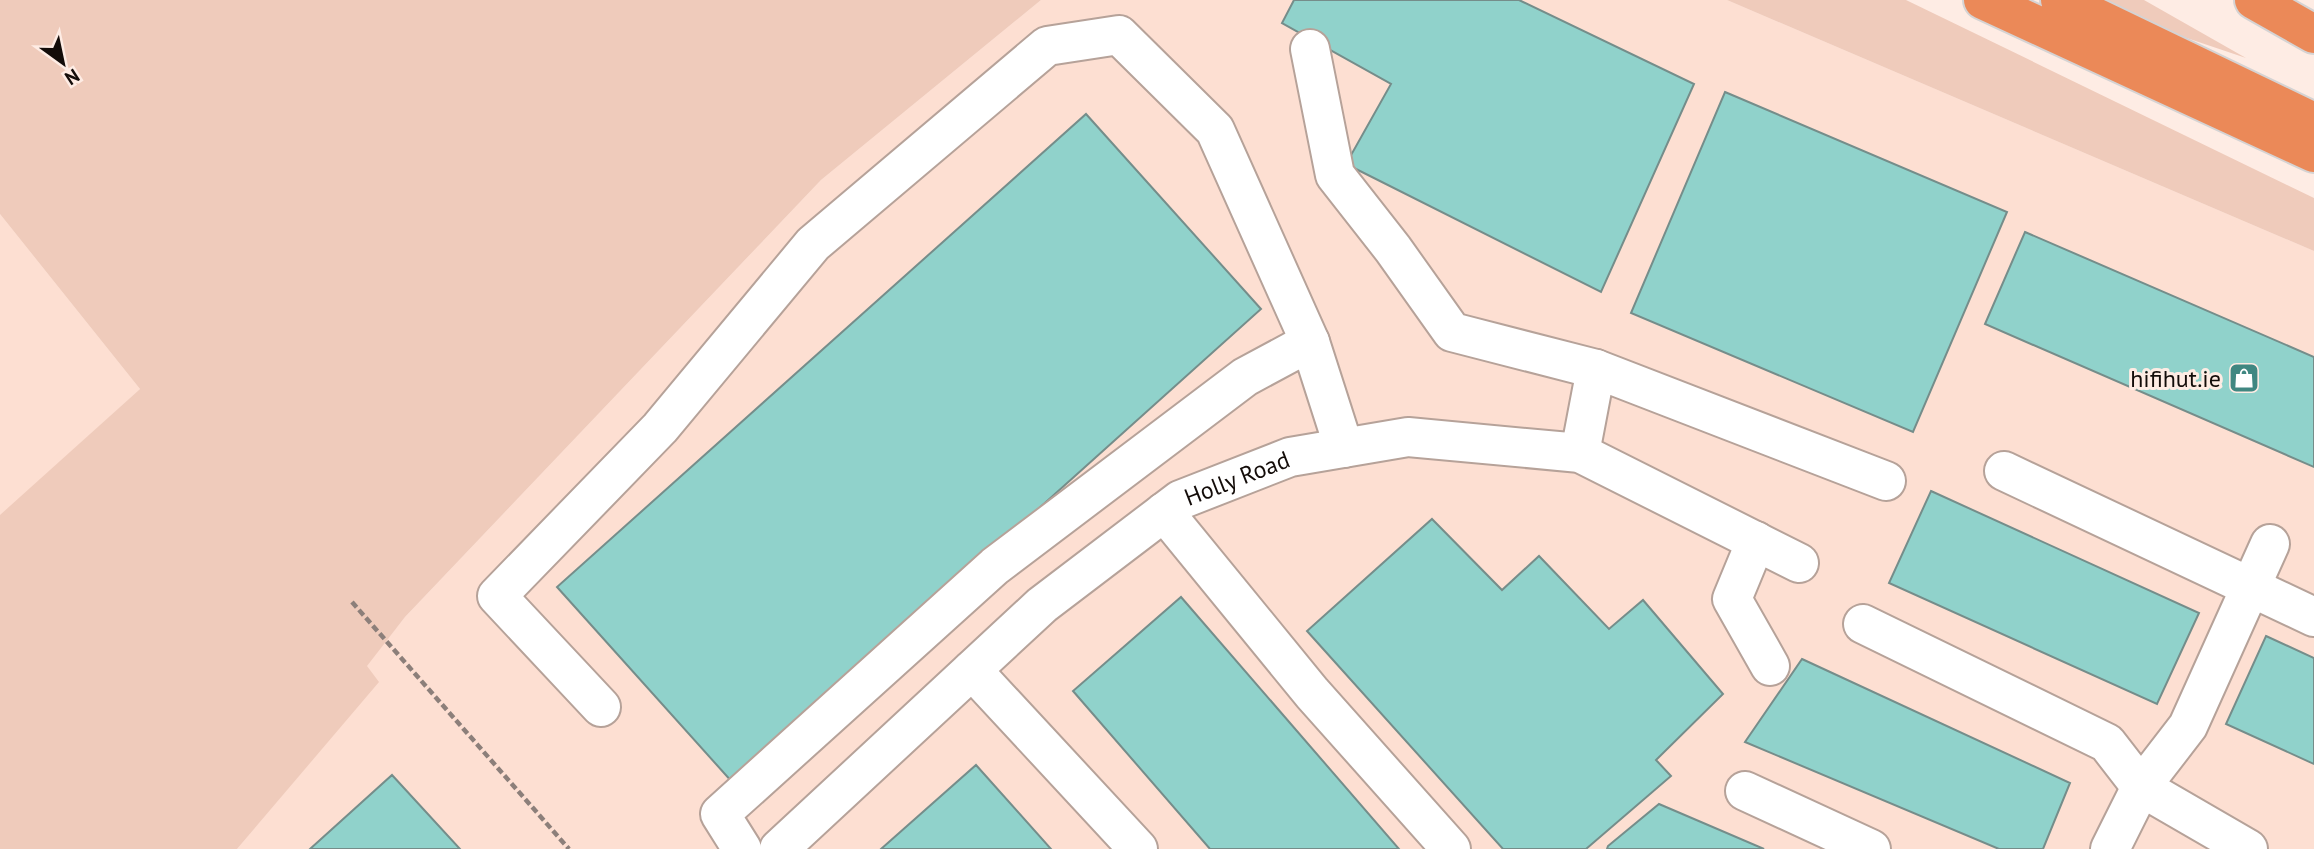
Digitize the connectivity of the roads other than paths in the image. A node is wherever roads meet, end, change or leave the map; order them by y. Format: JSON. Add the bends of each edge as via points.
{"nodes":[{"id":1,"x":1983,"y":0,"type":"edge"},
{"id":2,"x":2060,"y":0,"type":"edge"},
{"id":3,"x":2254,"y":0,"type":"edge"},
{"id":4,"x":2314,"y":34,"type":"edge"},
{"id":5,"x":1310,"y":49,"type":"dead end"},
{"id":6,"x":2314,"y":122,"type":"edge"},
{"id":7,"x":2314,"y":153,"type":"edge"},
{"id":8,"x":1310,"y":342,"type":"junction"},
{"id":9,"x":1596,"y":369,"type":"junction"},
{"id":10,"x":1344,"y":448,"type":"junction"},
{"id":11,"x":1580,"y":453,"type":"junction"},
{"id":12,"x":2004,"y":471,"type":"dead end"},
{"id":13,"x":1886,"y":481,"type":"dead end"},
{"id":14,"x":1164,"y":512,"type":"junction"},
{"id":15,"x":1756,"y":541,"type":"junction"},
{"id":16,"x":2270,"y":544,"type":"dead end"},
{"id":17,"x":1799,"y":563,"type":"dead end"},
{"id":18,"x":2250,"y":588,"type":"junction"},
{"id":19,"x":2314,"y":617,"type":"edge"},
{"id":20,"x":1863,"y":624,"type":"dead end"},
{"id":21,"x":1770,"y":666,"type":"dead end"},
{"id":22,"x":972,"y":670,"type":"junction"},
{"id":23,"x":601,"y":707,"type":"dead end"},
{"id":24,"x":2141,"y":787,"type":"junction"},
{"id":25,"x":1745,"y":791,"type":"dead end"},
{"id":26,"x":742,"y":849,"type":"edge"},
{"id":27,"x":779,"y":849,"type":"edge"},
{"id":28,"x":1138,"y":849,"type":"edge"},
{"id":29,"x":1451,"y":849,"type":"edge"},
{"id":30,"x":1871,"y":849,"type":"edge"},
{"id":31,"x":2109,"y":849,"type":"edge"},
{"id":32,"x":2248,"y":849,"type":"edge"}],
"edges":[{"from":1,"to":7,"type":"highway"},
{"from":2,"to":6,"type":"highway"},
{"from":3,"to":4,"type":"highway"},
{"from":5,"to":9,"type":"street","via":[[1335,175],[1452,332]]},
{"from":8,"to":10,"type":"street"},
{"from":8,"to":23,"type":"street","via":[[1215,130],[1119,35],[1047,46],[813,244],[660,428],[497,596]]},
{"from":8,"to":26,"type":"street","via":[[1245,377],[995,566],[720,814]]},
{"from":9,"to":11,"type":"street"},
{"from":9,"to":13,"type":"street"},
{"from":10,"to":11,"type":"street","name":"Holly Road","via":[[1408,437]]},
{"from":10,"to":14,"type":"street","name":"Holly Road","via":[[1290,457],[1180,500]]},
{"from":11,"to":15,"type":"street","name":"Holly Road"},
{"from":12,"to":18,"type":"street"},
{"from":14,"to":22,"type":"street","name":"Holly Road","via":[[1042,605]]},
{"from":14,"to":29,"type":"street","via":[[1312,693]]},
{"from":15,"to":17,"type":"street","name":"Holly Road"},
{"from":15,"to":21,"type":"street","via":[[1732,599]]},
{"from":16,"to":18,"type":"street"},
{"from":18,"to":19,"type":"street"},
{"from":18,"to":24,"type":"street","via":[[2188,726]]},
{"from":20,"to":24,"type":"street","via":[[2107,743]]},
{"from":22,"to":27,"type":"street","name":"Holly Road"},
{"from":22,"to":28,"type":"street"},
{"from":24,"to":31,"type":"street"},
{"from":24,"to":32,"type":"street"},
{"from":25,"to":30,"type":"street"}]}
